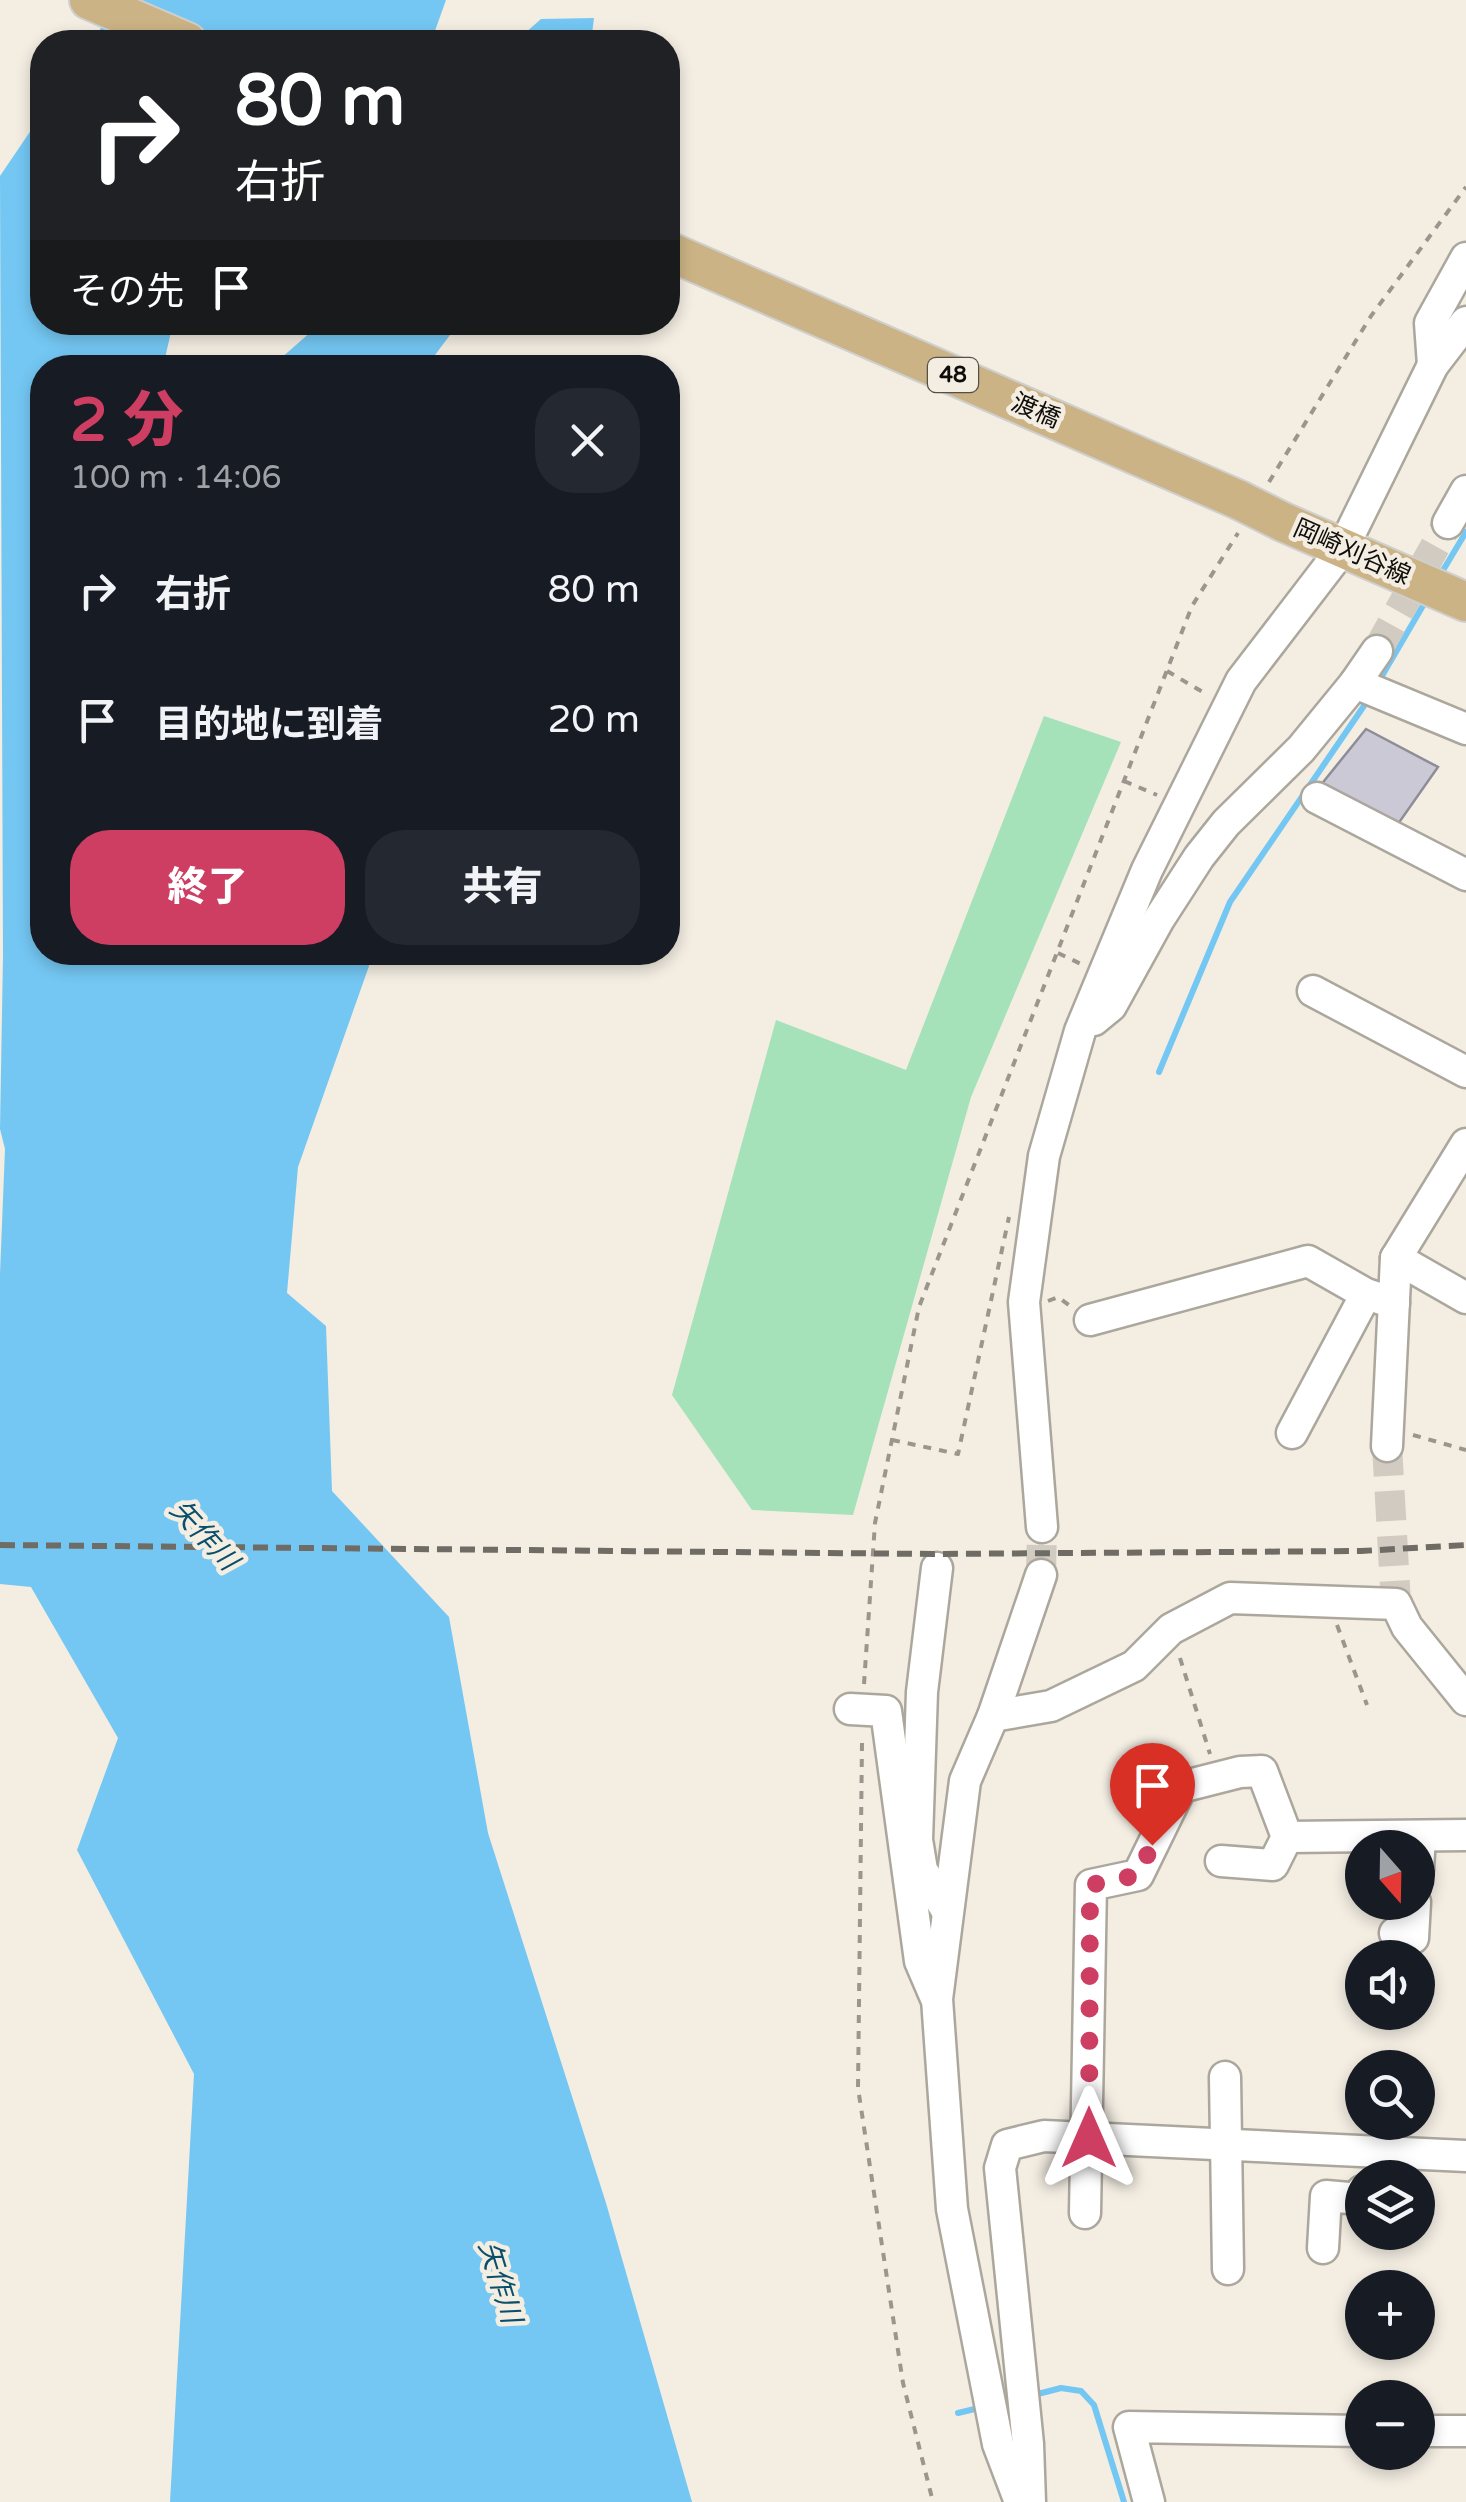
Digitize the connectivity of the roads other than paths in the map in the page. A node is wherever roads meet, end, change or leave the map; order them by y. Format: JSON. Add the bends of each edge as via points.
{"nodes":[{"id":1,"x":89,"y":0,"type":"edge"},
{"id":2,"x":159,"y":30,"type":"edge"},
{"id":3,"x":680,"y":256,"type":"edge"},
{"id":4,"x":1466,"y":258,"type":"edge"},
{"id":5,"x":1466,"y":322,"type":"edge"},
{"id":6,"x":1433,"y":364,"type":"junction"},
{"id":7,"x":1466,"y":491,"type":"edge"},
{"id":8,"x":1239,"y":500,"type":"joint"},
{"id":9,"x":1448,"y":523,"type":"tunnel mouth"},
{"id":10,"x":1343,"y":548,"type":"junction"},
{"id":11,"x":1466,"y":602,"type":"edge"},
{"id":12,"x":1376,"y":651,"type":"tunnel mouth"},
{"id":13,"x":1355,"y":683,"type":"junction"},
{"id":14,"x":1466,"y":729,"type":"edge"},
{"id":15,"x":1317,"y":798,"type":"dead end"},
{"id":16,"x":1466,"y":875,"type":"edge"},
{"id":17,"x":1313,"y":992,"type":"dead end"},
{"id":18,"x":1080,"y":1031,"type":"junction"},
{"id":19,"x":1466,"y":1072,"type":"edge"},
{"id":20,"x":1466,"y":1144,"type":"edge"},
{"id":21,"x":1396,"y":1258,"type":"junction"},
{"id":22,"x":1466,"y":1298,"type":"edge"},
{"id":23,"x":1380,"y":1299,"type":"junction"},
{"id":24,"x":1090,"y":1320,"type":"road end"},
{"id":25,"x":1292,"y":1433,"type":"dead end"},
{"id":26,"x":1387,"y":1437,"type":"tunnel mouth"},
{"id":27,"x":1042,"y":1527,"type":"tunnel mouth"},
{"id":28,"x":937,"y":1568,"type":"dead end"},
{"id":29,"x":1041,"y":1575,"type":"tunnel mouth"},
{"id":30,"x":1466,"y":1700,"type":"edge"},
{"id":31,"x":850,"y":1709,"type":"dead end"},
{"id":32,"x":993,"y":1716,"type":"junction"},
{"id":33,"x":1466,"y":1835,"type":"edge"},
{"id":34,"x":1287,"y":1836,"type":"junction"},
{"id":35,"x":1345,"y":1836,"type":"edge"},
{"id":36,"x":1435,"y":1836,"type":"edge"},
{"id":37,"x":1220,"y":1861,"type":"dead end"},
{"id":38,"x":947,"y":1911,"type":"junction"},
{"id":39,"x":1414,"y":1920,"type":"edge"},
{"id":40,"x":1395,"y":1933,"type":"dead end"},
{"id":41,"x":937,"y":1999,"type":"junction"},
{"id":42,"x":1224,"y":2077,"type":"dead end"},
{"id":43,"x":1089,"y":2138,"type":"junction"},
{"id":44,"x":1224,"y":2144,"type":"junction"},
{"id":45,"x":1466,"y":2156,"type":"edge"},
{"id":46,"x":1345,"y":2160,"type":"edge"},
{"id":47,"x":1418,"y":2160,"type":"edge"},
{"id":48,"x":1345,"y":2198,"type":"edge"},
{"id":49,"x":1085,"y":2214,"type":"dead end"},
{"id":50,"x":1324,"y":2248,"type":"dead end"},
{"id":51,"x":1228,"y":2268,"type":"dead end"},
{"id":52,"x":1345,"y":2431,"type":"edge"},
{"id":53,"x":1435,"y":2431,"type":"edge"},
{"id":54,"x":1466,"y":2431,"type":"edge"},
{"id":55,"x":1020,"y":2502,"type":"edge"},
{"id":56,"x":1030,"y":2502,"type":"edge"},
{"id":57,"x":1150,"y":2502,"type":"edge"}],
"edges":[{"from":1,"to":2,"type":"main road"},
{"from":3,"to":8,"type":"main road","name":"渡橋","number":"48"},
{"from":4,"to":6,"type":"street","via":[[1430,323]]},
{"from":5,"to":6,"type":"street"},
{"from":6,"to":10,"type":"street"},
{"from":7,"to":9,"type":"street"},
{"from":8,"to":10,"type":"main road","name":"岡崎刈谷線","number":"48","bridge":true},
{"from":10,"to":11,"type":"main road","name":"岡崎刈谷線","number":"48"},
{"from":10,"to":18,"type":"street","via":[[1240,681],[1147,870]]},
{"from":12,"to":13,"type":"street"},
{"from":13,"to":14,"type":"street"},
{"from":13,"to":18,"type":"street","via":[[1302,749],[1217,834],[1111,1006]]},
{"from":15,"to":16,"type":"street"},
{"from":17,"to":19,"type":"street"},
{"from":18,"to":27,"type":"street","via":[[1044,1156],[1024,1311]]},
{"from":20,"to":21,"type":"street"},
{"from":21,"to":22,"type":"street"},
{"from":21,"to":23,"type":"street"},
{"from":23,"to":24,"type":"street","via":[[1308,1261]]},
{"from":23,"to":25,"type":"street"},
{"from":23,"to":26,"type":"street"},
{"from":28,"to":38,"type":"street","via":[[922,1692],[917,1840],[922,1870]]},
{"from":29,"to":32,"type":"street"},
{"from":30,"to":32,"type":"street","via":[[1396,1604],[1230,1598],[1171,1629],[1134,1666],[1051,1706]]},
{"from":31,"to":41,"type":"street","via":[[886,1712],[920,1961]]},
{"from":32,"to":38,"type":"street","via":[[965,1781]]},
{"from":33,"to":36,"type":"street"},
{"from":34,"to":35,"type":"street"},
{"from":34,"to":37,"type":"street","via":[[1273,1865]]},
{"from":34,"to":43,"type":"street","via":[[1262,1771],[1217,1778],[1181,1787],[1138,1875],[1090,1885]]},
{"from":38,"to":41,"type":"street"},
{"from":39,"to":40,"type":"street","via":[[1413,1938]]},
{"from":41,"to":55,"type":"street","via":[[952,2209],[998,2444]]},
{"from":42,"to":44,"type":"street"},
{"from":43,"to":44,"type":"street"},
{"from":43,"to":49,"type":"street"},
{"from":43,"to":56,"type":"street","via":[[1044,2136],[1007,2144],[1000,2168]]},
{"from":44,"to":46,"type":"street"},
{"from":44,"to":51,"type":"street"},
{"from":45,"to":47,"type":"street"},
{"from":48,"to":50,"type":"street","via":[[1326,2196]]},
{"from":52,"to":57,"type":"street","via":[[1129,2427]]},
{"from":53,"to":54,"type":"street"}]}
